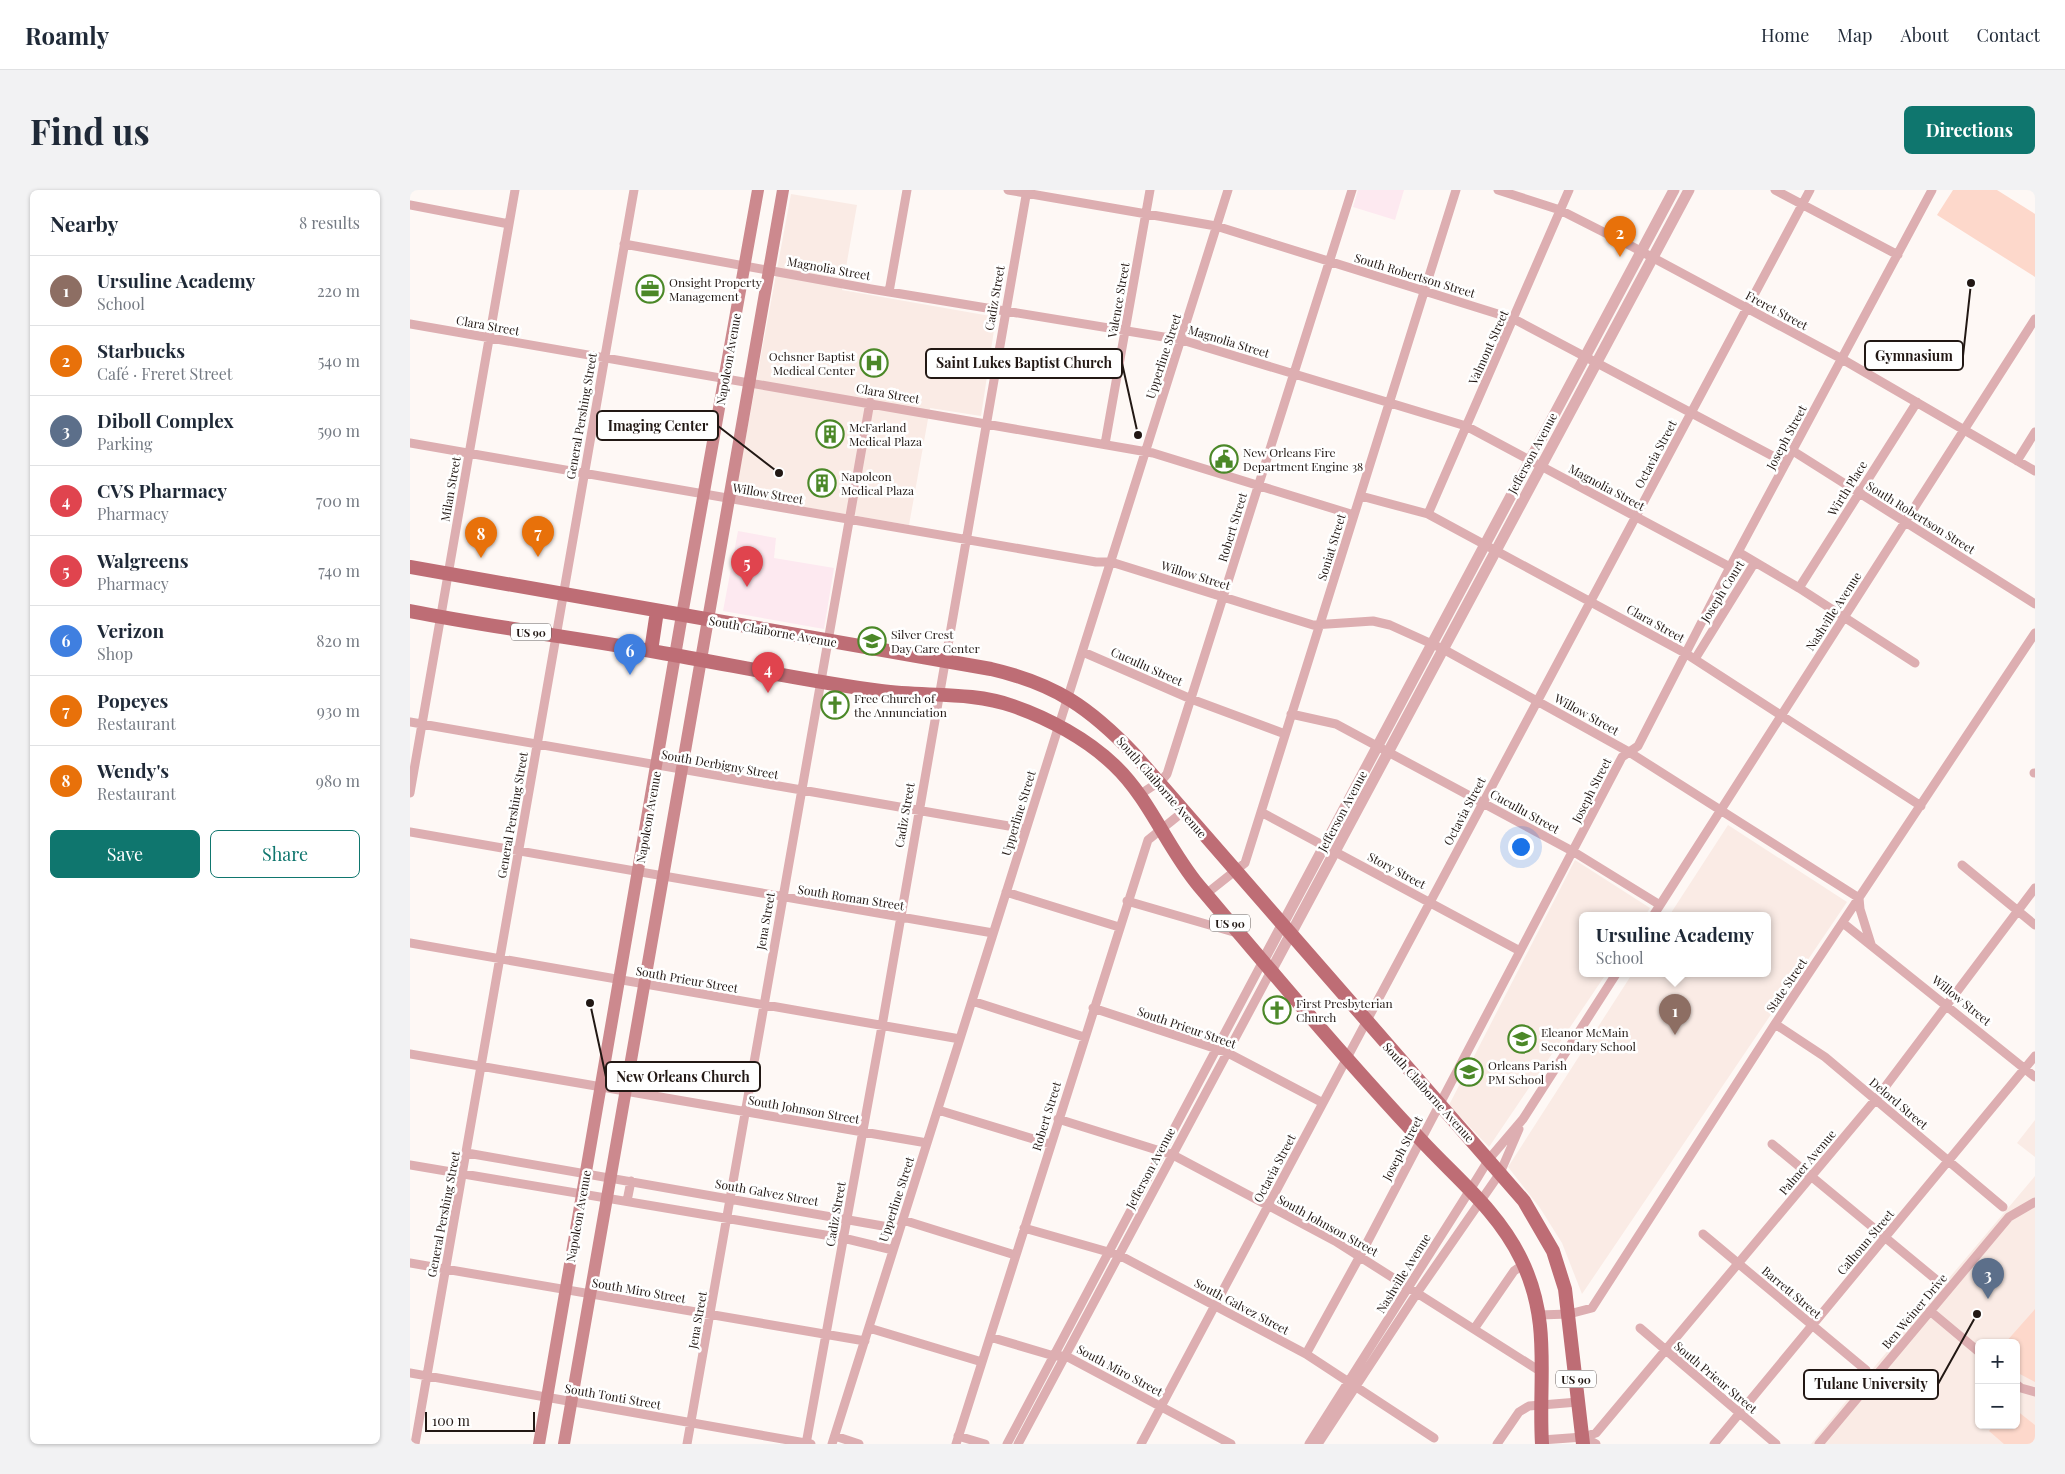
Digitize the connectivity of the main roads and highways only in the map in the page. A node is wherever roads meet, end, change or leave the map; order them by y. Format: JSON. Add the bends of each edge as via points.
{"nodes":[{"id":1,"x":758,"y":190,"type":"edge"},
{"id":2,"x":783,"y":190,"type":"edge"},
{"id":3,"x":410,"y":567,"type":"edge"},
{"id":4,"x":410,"y":611,"type":"edge"},
{"id":5,"x":657,"y":611,"type":"junction"},
{"id":6,"x":682,"y":615,"type":"junction"},
{"id":7,"x":708,"y":620,"type":"junction"},
{"id":8,"x":652,"y":651,"type":"junction"},
{"id":9,"x":676,"y":655,"type":"junction"},
{"id":10,"x":701,"y":659,"type":"junction"},
{"id":11,"x":1583,"y":1440,"type":"edge"},
{"id":12,"x":1542,"y":1442,"type":"edge"},
{"id":13,"x":539,"y":1444,"type":"edge"},
{"id":14,"x":564,"y":1444,"type":"edge"}],
"edges":[{"from":1,"to":6,"type":"main road","name":"Napoleon Avenue"},
{"from":2,"to":7,"type":"main road","name":"Napoleon Avenue"},
{"from":3,"to":5,"type":"main road","name":"South Claiborne Avenue","number":"US 90"},
{"from":4,"to":8,"type":"main road","name":"South Claiborne Avenue","number":"US 90"},
{"from":5,"to":6,"type":"main road","name":"South Claiborne Avenue","number":"US 90"},
{"from":5,"to":8,"type":"main road"},
{"from":6,"to":7,"type":"main road","name":"South Claiborne Avenue","number":"US 90"},
{"from":6,"to":9,"type":"main road","name":"Napoleon Avenue"},
{"from":7,"to":10,"type":"main road","name":"Napoleon Avenue"},
{"from":7,"to":11,"type":"main road","name":"South Claiborne Avenue","number":"US 90","via":[[1009,673],[1068,697],[1104,723],[1524,1201],[1552,1251],[1566,1289]]},
{"from":8,"to":9,"type":"main road","name":"South Claiborne Avenue","number":"US 90"},
{"from":9,"to":10,"type":"main road","name":"South Claiborne Avenue","number":"US 90"},
{"from":9,"to":13,"type":"main road","name":"Napoleon Avenue"},
{"from":10,"to":12,"type":"main road","name":"South Claiborne Avenue","number":"US 90","via":[[881,691],[979,698],[1013,706],[1058,726],[1114,764],[1139,795],[1184,868],[1420,1140],[1498,1219],[1524,1264],[1539,1315],[1543,1343]]},
{"from":10,"to":14,"type":"main road","name":"Napoleon Avenue"}]}
